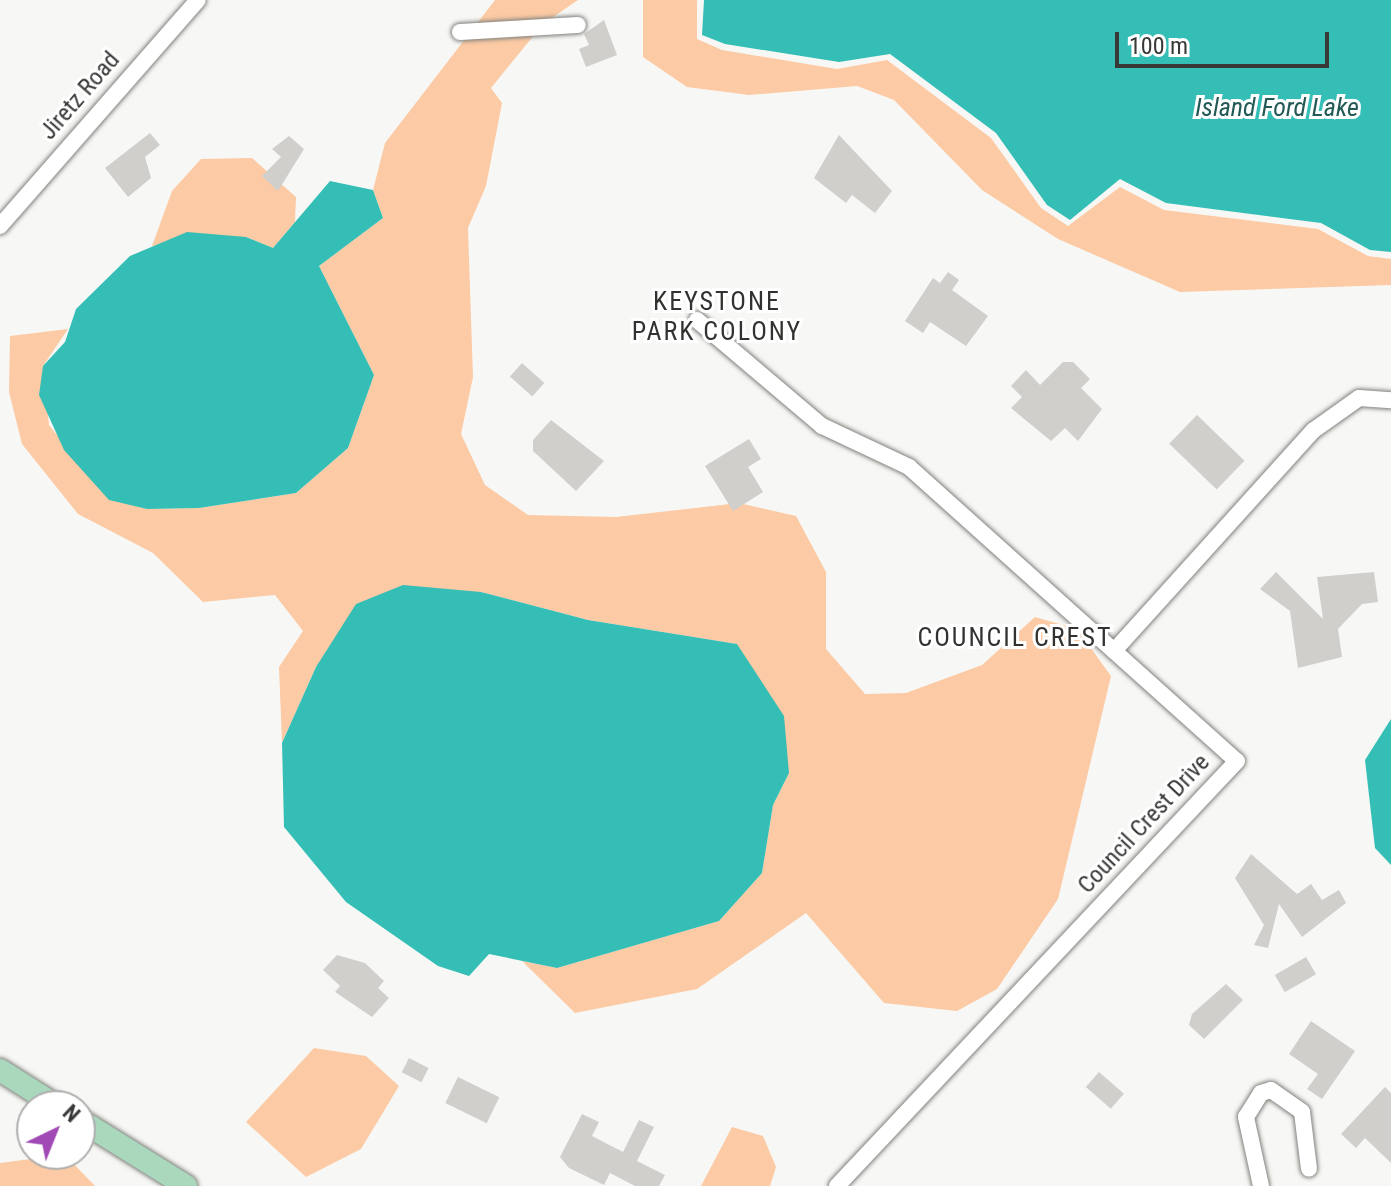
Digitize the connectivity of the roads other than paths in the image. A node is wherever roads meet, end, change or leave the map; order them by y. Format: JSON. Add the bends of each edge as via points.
{"nodes":[{"id":1,"x":198,"y":0,"type":"edge"},
{"id":2,"x":578,"y":25,"type":"dead end"},
{"id":3,"x":460,"y":32,"type":"dead end"},
{"id":4,"x":0,"y":226,"type":"edge"},
{"id":5,"x":697,"y":320,"type":"dead end"},
{"id":6,"x":1391,"y":400,"type":"edge"},
{"id":7,"x":1114,"y":651,"type":"junction"},
{"id":8,"x":0,"y":1070,"type":"edge"},
{"id":9,"x":32,"y":1090,"type":"edge"},
{"id":10,"x":96,"y":1130,"type":"edge"},
{"id":11,"x":1309,"y":1169,"type":"dead end"},
{"id":12,"x":186,"y":1186,"type":"edge"},
{"id":13,"x":837,"y":1186,"type":"edge"},
{"id":14,"x":1261,"y":1186,"type":"edge"}],
"edges":[{"from":1,"to":4,"type":"street","name":"Jiretz Road"},
{"from":2,"to":3,"type":"street"},
{"from":5,"to":7,"type":"street","name":"Council Crest Drive","via":[[822,426],[909,467]]},
{"from":6,"to":7,"type":"street","via":[[1359,398],[1314,430]]},
{"from":7,"to":13,"type":"street","name":"Council Crest Drive","via":[[1237,761]]},
{"from":8,"to":9,"type":"main road"},
{"from":10,"to":12,"type":"main road"},
{"from":11,"to":14,"type":"street","via":[[1302,1112],[1271,1090],[1261,1093],[1246,1117]]}]}
